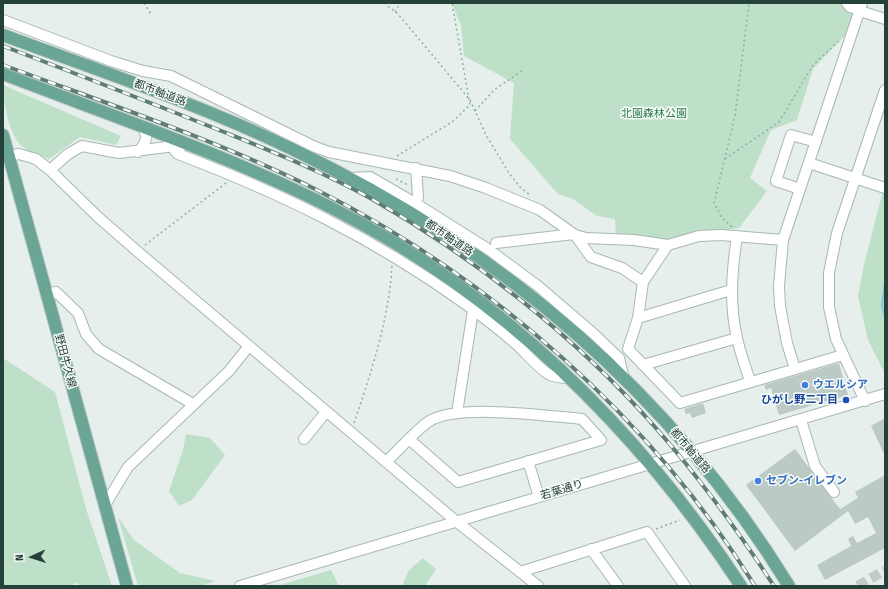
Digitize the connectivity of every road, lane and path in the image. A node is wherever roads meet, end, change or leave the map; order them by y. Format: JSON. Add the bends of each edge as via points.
{"nodes":[{"id":1,"x":144,"y":3,"type":"edge"},
{"id":2,"x":384,"y":3,"type":"edge"},
{"id":3,"x":400,"y":3,"type":"edge"},
{"id":4,"x":452,"y":3,"type":"edge"},
{"id":5,"x":749,"y":3,"type":"edge"},
{"id":6,"x":847,"y":3,"type":"edge"},
{"id":7,"x":861,"y":8,"type":"edge"},
{"id":8,"x":395,"y":12,"type":"junction"},
{"id":9,"x":150,"y":14,"type":"dead end"},
{"id":10,"x":885,"y":19,"type":"edge"},
{"id":11,"x":3,"y":20,"type":"edge"},
{"id":12,"x":3,"y":35,"type":"edge"},
{"id":13,"x":850,"y":38,"type":"junction"},
{"id":14,"x":523,"y":70,"type":"dead end"},
{"id":15,"x":3,"y":74,"type":"edge"},
{"id":16,"x":885,"y":90,"type":"edge"},
{"id":17,"x":470,"y":100,"type":"junction"},
{"id":18,"x":474,"y":111,"type":"junction"},
{"id":19,"x":138,"y":126,"type":"junction"},
{"id":20,"x":3,"y":135,"type":"edge"},
{"id":21,"x":816,"y":142,"type":"junction"},
{"id":22,"x":174,"y":143,"type":"junction"},
{"id":23,"x":138,"y":152,"type":"junction"},
{"id":24,"x":9,"y":156,"type":"junction"},
{"id":25,"x":724,"y":160,"type":"junction"},
{"id":26,"x":809,"y":163,"type":"junction"},
{"id":27,"x":392,"y":164,"type":"junction"},
{"id":28,"x":416,"y":168,"type":"junction"},
{"id":29,"x":50,"y":170,"type":"junction"},
{"id":30,"x":234,"y":170,"type":"junction"},
{"id":31,"x":254,"y":171,"type":"junction"},
{"id":32,"x":351,"y":178,"type":"junction"},
{"id":33,"x":856,"y":178,"type":"junction"},
{"id":34,"x":396,"y":179,"type":"dead end"},
{"id":35,"x":257,"y":186,"type":"junction"},
{"id":36,"x":412,"y":187,"type":"dead end"},
{"id":37,"x":800,"y":188,"type":"junction"},
{"id":38,"x":885,"y":188,"type":"edge"},
{"id":39,"x":535,"y":198,"type":"dead end"},
{"id":40,"x":415,"y":203,"type":"junction"},
{"id":41,"x":574,"y":234,"type":"junction"},
{"id":42,"x":737,"y":236,"type":"junction"},
{"id":43,"x":751,"y":237,"type":"junction"},
{"id":44,"x":783,"y":240,"type":"junction"},
{"id":45,"x":496,"y":243,"type":"dead end"},
{"id":46,"x":668,"y":244,"type":"junction"},
{"id":47,"x":137,"y":251,"type":"junction"},
{"id":48,"x":394,"y":256,"type":"junction"},
{"id":49,"x":642,"y":282,"type":"junction"},
{"id":50,"x":731,"y":290,"type":"junction"},
{"id":51,"x":47,"y":294,"type":"junction"},
{"id":52,"x":474,"y":310,"type":"junction"},
{"id":53,"x":638,"y":318,"type":"junction"},
{"id":54,"x":737,"y":338,"type":"junction"},
{"id":55,"x":248,"y":346,"type":"junction"},
{"id":56,"x":843,"y":355,"type":"junction"},
{"id":57,"x":643,"y":366,"type":"junction"},
{"id":58,"x":795,"y":369,"type":"junction"},
{"id":59,"x":571,"y":378,"type":"junction"},
{"id":60,"x":624,"y":379,"type":"junction"},
{"id":61,"x":750,"y":382,"type":"junction"},
{"id":62,"x":885,"y":394,"type":"edge"},
{"id":63,"x":865,"y":401,"type":"junction"},
{"id":64,"x":193,"y":404,"type":"junction"},
{"id":65,"x":326,"y":412,"type":"junction"},
{"id":66,"x":457,"y":414,"type":"junction"},
{"id":67,"x":801,"y":420,"type":"junction"},
{"id":68,"x":350,"y":432,"type":"junction"},
{"id":69,"x":304,"y":439,"type":"dead end"},
{"id":70,"x":410,"y":440,"type":"junction"},
{"id":71,"x":692,"y":452,"type":"junction"},
{"id":72,"x":528,"y":461,"type":"junction"},
{"id":73,"x":386,"y":462,"type":"junction"},
{"id":74,"x":651,"y":464,"type":"junction"},
{"id":75,"x":830,"y":489,"type":"dead end"},
{"id":76,"x":539,"y":497,"type":"junction"},
{"id":77,"x":105,"y":505,"type":"junction"},
{"id":78,"x":680,"y":520,"type":"dead end"},
{"id":79,"x":457,"y":522,"type":"junction"},
{"id":80,"x":647,"y":532,"type":"junction"},
{"id":81,"x":762,"y":544,"type":"junction"},
{"id":82,"x":591,"y":549,"type":"junction"},
{"id":83,"x":520,"y":572,"type":"junction"},
{"id":84,"x":128,"y":586,"type":"edge"},
{"id":85,"x":240,"y":586,"type":"edge"},
{"id":86,"x":538,"y":586,"type":"edge"},
{"id":87,"x":618,"y":586,"type":"edge"},
{"id":88,"x":685,"y":586,"type":"edge"},
{"id":89,"x":741,"y":586,"type":"edge"},
{"id":90,"x":789,"y":586,"type":"edge"},
{"id":91,"x":793,"y":586,"type":"edge"}],
"edges":[{"from":1,"to":9,"type":"path"},
{"from":2,"to":8,"type":"path"},
{"from":3,"to":8,"type":"path"},
{"from":4,"to":17,"type":"path"},
{"from":5,"to":25,"type":"path","via":[[735,116]]},
{"from":6,"to":7,"type":"street","via":[[850,7]]},
{"from":7,"to":10,"type":"street"},
{"from":7,"to":13,"type":"street"},
{"from":8,"to":17,"type":"path"},
{"from":11,"to":27,"type":"street","via":[[111,61],[171,76],[314,147]]},
{"from":12,"to":32,"type":"main road","name":"都市軸道路","via":[[148,88],[244,127]]},
{"from":13,"to":21,"type":"street"},
{"from":13,"to":25,"type":"path","via":[[842,38],[813,65],[779,122]]},
{"from":14,"to":18,"type":"path","via":[[494,90]]},
{"from":15,"to":19,"type":"main road"},
{"from":16,"to":33,"type":"street"},
{"from":17,"to":18,"type":"path"},
{"from":17,"to":27,"type":"path","via":[[470,105],[456,119],[394,158]]},
{"from":18,"to":39,"type":"path","via":[[520,187]]},
{"from":19,"to":22,"type":"main road"},
{"from":19,"to":23,"type":"street","via":[[146,134],[146,140]]},
{"from":20,"to":24,"type":"main road","name":"野田牛久線"},
{"from":21,"to":26,"type":"street"},
{"from":21,"to":37,"type":"street","via":[[791,135],[776,181]]},
{"from":22,"to":23,"type":"street"},
{"from":22,"to":30,"type":"main road"},
{"from":23,"to":29,"type":"street","via":[[119,153],[82,146]]},
{"from":24,"to":29,"type":"street","via":[[24,155],[36,159]]},
{"from":24,"to":51,"type":"main road","name":"野田牛久線"},
{"from":25,"to":43,"type":"path","via":[[714,203],[722,218],[732,227]]},
{"from":26,"to":33,"type":"street"},
{"from":26,"to":37,"type":"street"},
{"from":27,"to":28,"type":"street"},
{"from":28,"to":40,"type":"street","via":[[418,197]]},
{"from":28,"to":41,"type":"street","via":[[450,176],[526,204],[545,213]]},
{"from":29,"to":47,"type":"street"},
{"from":30,"to":31,"type":"main road"},
{"from":30,"to":35,"type":"street"},
{"from":30,"to":47,"type":"path","via":[[224,186]]},
{"from":31,"to":35,"type":"street"},
{"from":31,"to":59,"type":"main road","via":[[334,208],[413,254],[487,306]]},
{"from":32,"to":40,"type":"street","via":[[370,177]]},
{"from":32,"to":60,"type":"main road","name":"都市軸道路","via":[[402,207],[503,275],[589,344]]},
{"from":33,"to":38,"type":"street"},
{"from":33,"to":56,"type":"street","via":[[834,246],[829,273],[832,326]]},
{"from":34,"to":36,"type":"path"},
{"from":35,"to":48,"type":"street","via":[[338,224]]},
{"from":37,"to":44,"type":"street"},
{"from":40,"to":60,"type":"street","via":[[488,249],[538,286],[619,358]]},
{"from":41,"to":45,"type":"street"},
{"from":41,"to":46,"type":"street","via":[[596,240],[634,240]]},
{"from":41,"to":49,"type":"street","via":[[591,257],[622,268]]},
{"from":42,"to":43,"type":"street"},
{"from":42,"to":46,"type":"street","via":[[699,236]]},
{"from":42,"to":50,"type":"street"},
{"from":43,"to":44,"type":"street"},
{"from":44,"to":58,"type":"street","via":[[780,306]]},
{"from":46,"to":49,"type":"street"},
{"from":47,"to":55,"type":"street"},
{"from":48,"to":52,"type":"street"},
{"from":48,"to":68,"type":"path","via":[[388,302],[362,399]]},
{"from":49,"to":53,"type":"street"},
{"from":50,"to":53,"type":"street"},
{"from":50,"to":54,"type":"street"},
{"from":51,"to":64,"type":"street","via":[[56,292],[78,313],[86,334],[99,349]]},
{"from":51,"to":77,"type":"main road","name":"野田牛久線"},
{"from":52,"to":59,"type":"street","via":[[550,375]]},
{"from":52,"to":66,"type":"street"},
{"from":53,"to":57,"type":"street","via":[[628,349]]},
{"from":54,"to":57,"type":"street"},
{"from":54,"to":61,"type":"street"},
{"from":55,"to":64,"type":"street","via":[[229,371]]},
{"from":55,"to":65,"type":"street"},
{"from":56,"to":58,"type":"street"},
{"from":56,"to":63,"type":"street"},
{"from":57,"to":61,"type":"street","via":[[680,403]]},
{"from":58,"to":61,"type":"street"},
{"from":59,"to":74,"type":"main road"},
{"from":60,"to":71,"type":"main road","name":"都市軸道路"},
{"from":62,"to":63,"type":"street","name":"若葉通り"},
{"from":63,"to":67,"type":"street","name":"若葉通り"},
{"from":64,"to":77,"type":"street","via":[[128,467]]},
{"from":65,"to":68,"type":"street"},
{"from":65,"to":69,"type":"street"},
{"from":66,"to":70,"type":"street","via":[[429,422]]},
{"from":66,"to":72,"type":"street","via":[[532,414],[582,419],[601,440]]},
{"from":67,"to":71,"type":"street","name":"若葉通り"},
{"from":67,"to":75,"type":"street","via":[[811,463]]},
{"from":68,"to":73,"type":"street"},
{"from":70,"to":72,"type":"street","via":[[458,482]]},
{"from":70,"to":73,"type":"street"},
{"from":71,"to":74,"type":"street","name":"若葉通り"},
{"from":71,"to":81,"type":"main road","name":"都市軸道路"},
{"from":72,"to":76,"type":"street"},
{"from":73,"to":79,"type":"street"},
{"from":74,"to":76,"type":"street","name":"若葉通り"},
{"from":74,"to":89,"type":"main road","via":[[697,521]]},
{"from":76,"to":79,"type":"street","name":"若葉通り"},
{"from":77,"to":84,"type":"main road","name":"野田牛久線"},
{"from":78,"to":80,"type":"path"},
{"from":79,"to":83,"type":"street"},
{"from":79,"to":85,"type":"street","name":"若葉通り"},
{"from":80,"to":82,"type":"street"},
{"from":80,"to":88,"type":"street"},
{"from":81,"to":90,"type":"main road","name":"都市軸道路"},
{"from":81,"to":91,"type":"main road"},
{"from":82,"to":83,"type":"street"},
{"from":82,"to":87,"type":"street"},
{"from":83,"to":86,"type":"street"}]}
